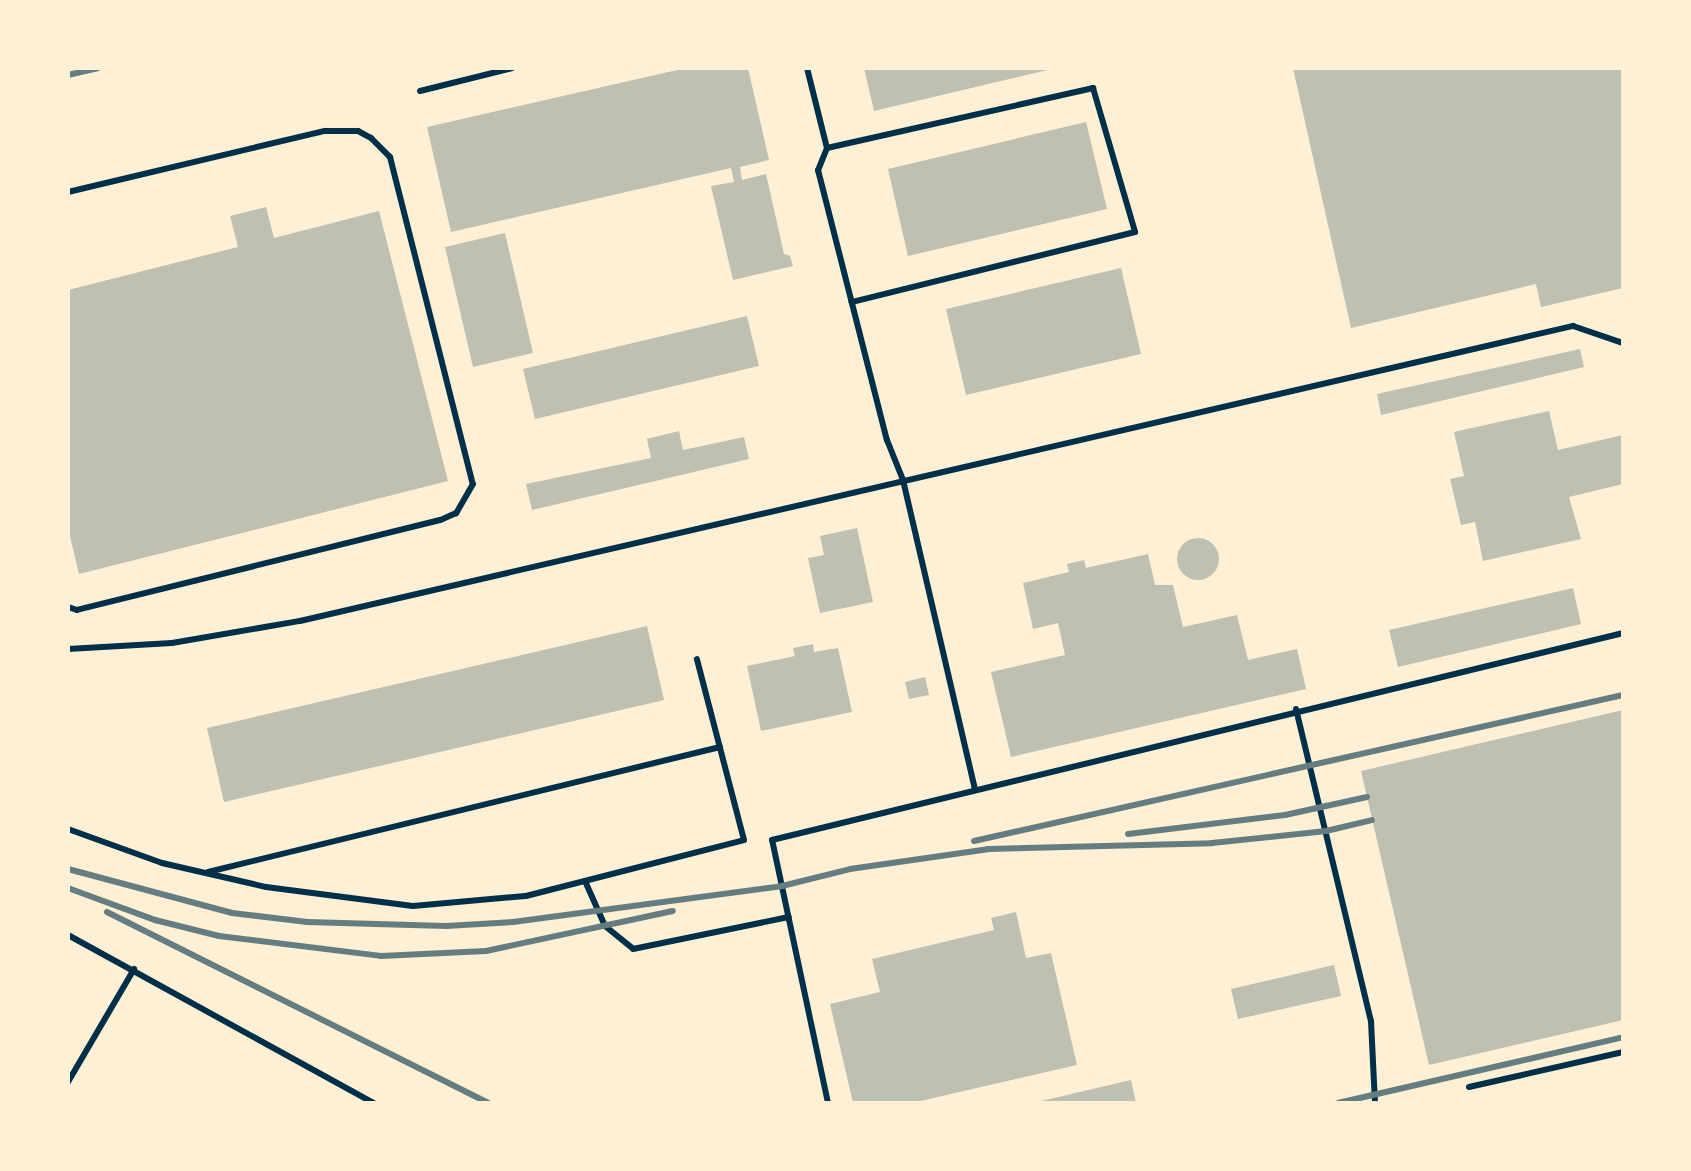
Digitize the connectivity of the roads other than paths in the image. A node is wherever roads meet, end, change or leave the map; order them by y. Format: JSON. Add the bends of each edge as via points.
{"nodes":[{"id":1,"x":512,"y":68,"type":"edge"},
{"id":2,"x":807,"y":68,"type":"edge"},
{"id":3,"x":420,"y":91,"type":"dead end"},
{"id":4,"x":827,"y":148,"type":"junction"},
{"id":5,"x":68,"y":192,"type":"edge"},
{"id":6,"x":852,"y":302,"type":"junction"},
{"id":7,"x":1623,"y":343,"type":"edge"},
{"id":8,"x":903,"y":480,"type":"junction"},
{"id":9,"x":68,"y":607,"type":"edge"},
{"id":10,"x":1623,"y":633,"type":"edge"},
{"id":11,"x":68,"y":649,"type":"edge"},
{"id":12,"x":697,"y":659,"type":"dead end"},
{"id":13,"x":1296,"y":709,"type":"junction"},
{"id":14,"x":720,"y":747,"type":"junction"},
{"id":15,"x":975,"y":789,"type":"junction"},
{"id":16,"x":68,"y":829,"type":"edge"},
{"id":17,"x":204,"y":873,"type":"junction"},
{"id":18,"x":585,"y":881,"type":"junction"},
{"id":19,"x":789,"y":917,"type":"junction"},
{"id":20,"x":68,"y":935,"type":"edge"},
{"id":21,"x":134,"y":969,"type":"junction"},
{"id":22,"x":1623,"y":1052,"type":"edge"},
{"id":23,"x":69,"y":1085,"type":"edge"},
{"id":24,"x":1469,"y":1087,"type":"dead end"},
{"id":25,"x":374,"y":1103,"type":"edge"},
{"id":26,"x":828,"y":1103,"type":"edge"},
{"id":27,"x":1375,"y":1103,"type":"edge"}],
"edges":[{"from":1,"to":3,"type":"lane"},
{"from":2,"to":4,"type":"lane"},
{"from":4,"to":6,"type":"lane","via":[[818,170]]},
{"from":4,"to":6,"type":"lane","via":[[1093,88],[1135,232]]},
{"from":5,"to":9,"type":"lane","via":[[325,131],[358,131],[371,138],[390,157],[473,484],[456,513],[440,520],[77,610]]},
{"from":6,"to":8,"type":"lane","via":[[887,440]]},
{"from":7,"to":8,"type":"lane","via":[[1573,326]]},
{"from":8,"to":11,"type":"lane","via":[[300,621],[172,643]]},
{"from":8,"to":15,"type":"lane"},
{"from":10,"to":13,"type":"lane"},
{"from":12,"to":14,"type":"lane"},
{"from":13,"to":15,"type":"lane"},
{"from":13,"to":27,"type":"lane","via":[[1371,1021]]},
{"from":14,"to":17,"type":"lane"},
{"from":14,"to":18,"type":"lane","via":[[744,840]]},
{"from":15,"to":19,"type":"lane","via":[[772,840]]},
{"from":16,"to":17,"type":"lane"},
{"from":17,"to":18,"type":"lane","via":[[266,887],[413,906],[526,896]]},
{"from":18,"to":19,"type":"lane","via":[[605,926],[633,949]]},
{"from":19,"to":26,"type":"lane"},
{"from":20,"to":21,"type":"lane"},
{"from":21,"to":23,"type":"lane"},
{"from":21,"to":25,"type":"lane"},
{"from":22,"to":24,"type":"lane"}]}
